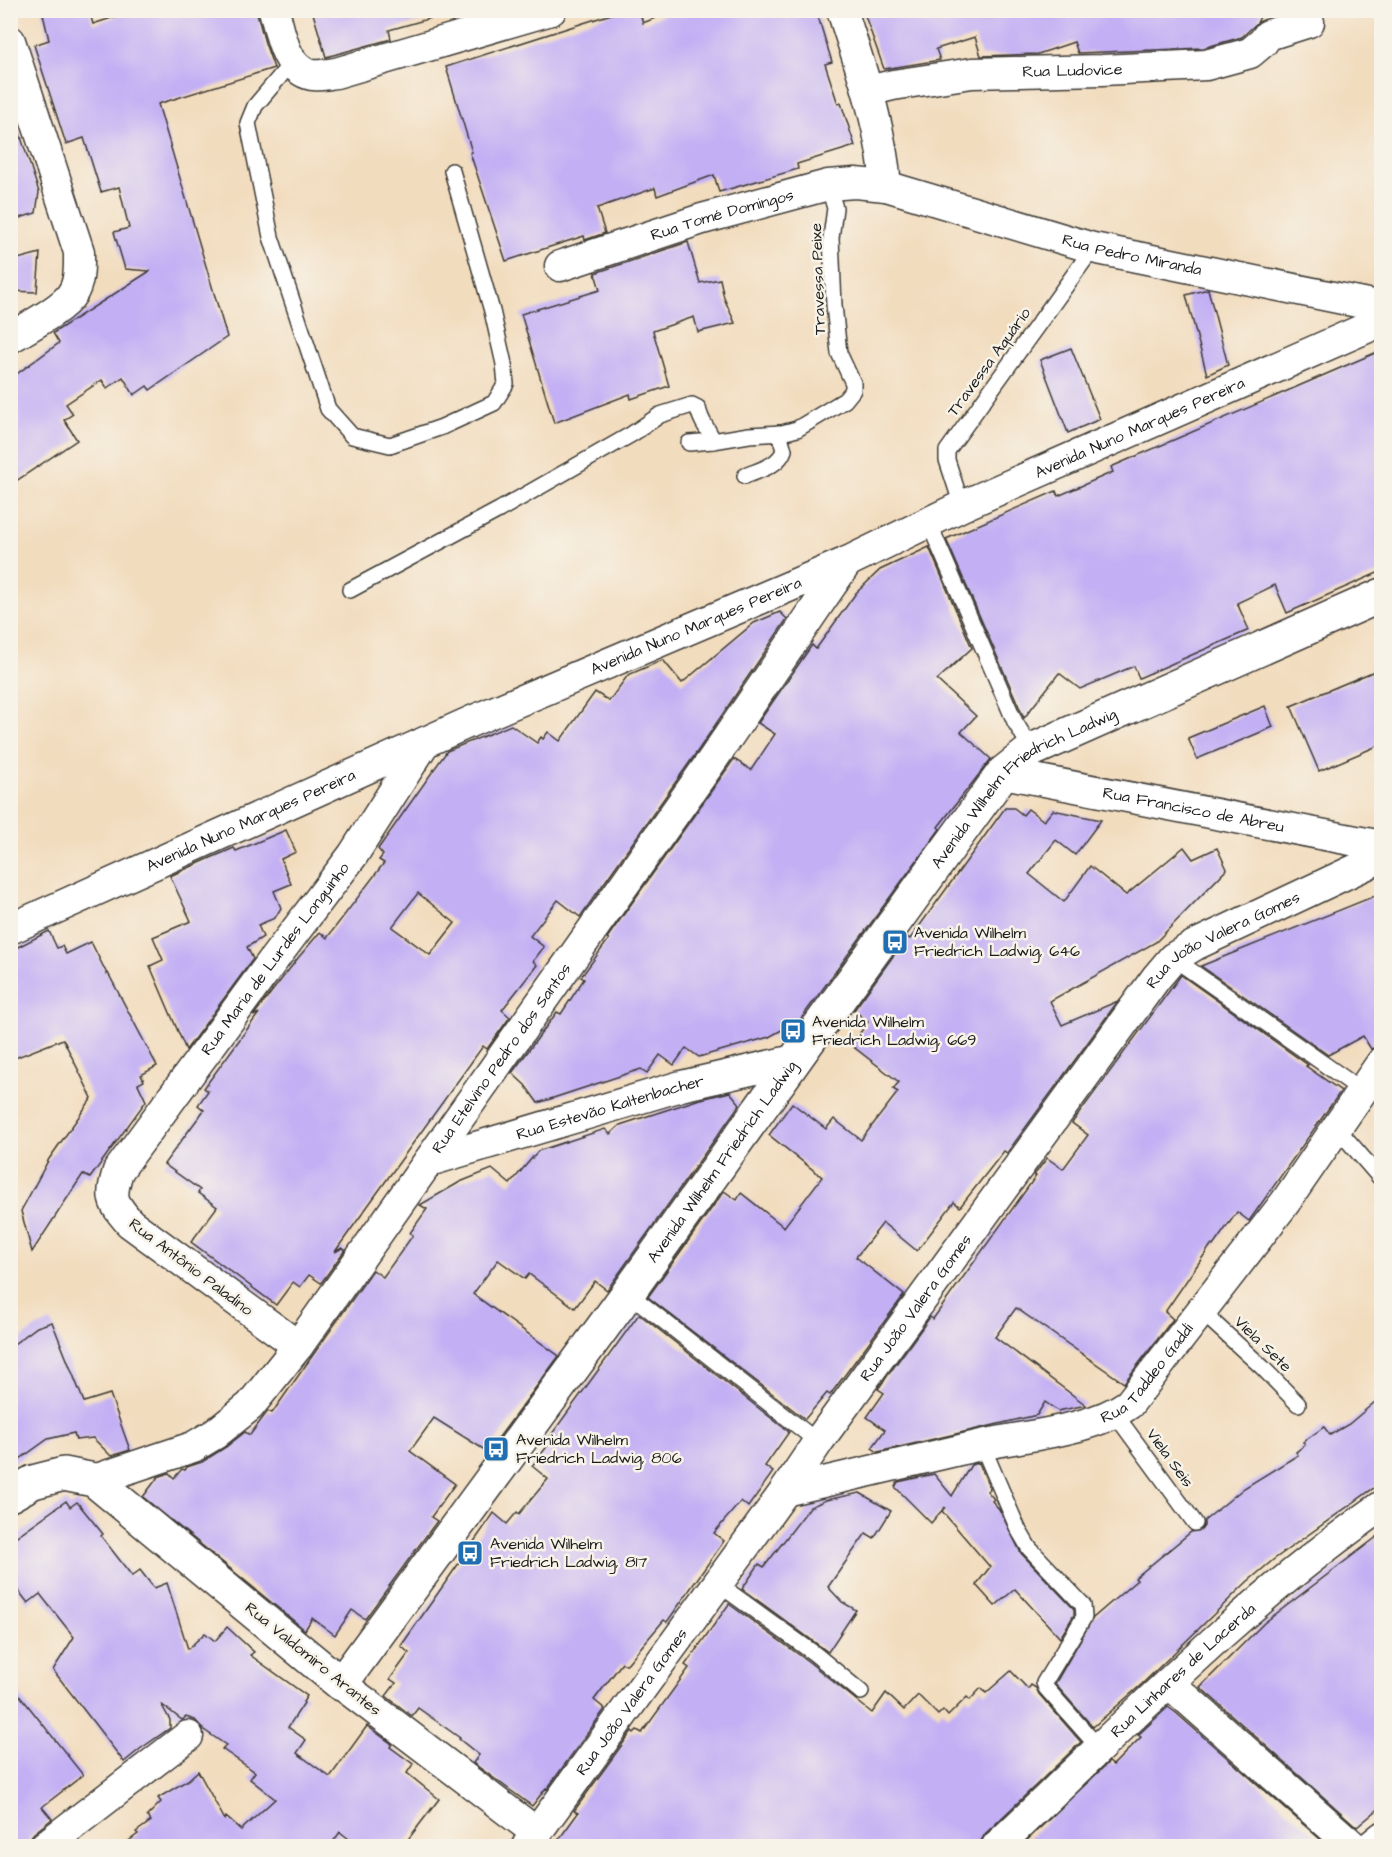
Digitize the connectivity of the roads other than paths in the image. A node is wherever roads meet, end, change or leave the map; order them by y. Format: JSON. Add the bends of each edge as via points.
{"nodes":[{"id":1,"x":274,"y":10,"type":"edge"},
{"id":2,"x":551,"y":10,"type":"edge"},
{"id":3,"x":842,"y":10,"type":"edge"},
{"id":4,"x":491,"y":19,"type":"edge"},
{"id":5,"x":1309,"y":22,"type":"dead end"},
{"id":6,"x":1263,"y":23,"type":"edge"},
{"id":7,"x":10,"y":41,"type":"edge"},
{"id":8,"x":290,"y":57,"type":"junction"},
{"id":9,"x":868,"y":91,"type":"junction"},
{"id":10,"x":452,"y":171,"type":"dead end"},
{"id":11,"x":828,"y":184,"type":"junction"},
{"id":12,"x":886,"y":186,"type":"junction"},
{"id":13,"x":1093,"y":248,"type":"junction"},
{"id":14,"x":560,"y":266,"type":"dead end"},
{"id":15,"x":1382,"y":307,"type":"edge"},
{"id":16,"x":1382,"y":321,"type":"edge"},
{"id":17,"x":10,"y":338,"type":"edge"},
{"id":18,"x":778,"y":434,"type":"junction"},
{"id":19,"x":713,"y":441,"type":"junction"},
{"id":20,"x":689,"y":443,"type":"dead end"},
{"id":21,"x":745,"y":476,"type":"dead end"},
{"id":22,"x":962,"y":506,"type":"junction"},
{"id":23,"x":928,"y":521,"type":"junction"},
{"id":24,"x":847,"y":562,"type":"junction"},
{"id":25,"x":350,"y":590,"type":"dead end"},
{"id":26,"x":1382,"y":595,"type":"edge"},
{"id":27,"x":425,"y":742,"type":"junction"},
{"id":28,"x":1032,"y":750,"type":"junction"},
{"id":29,"x":1003,"y":773,"type":"junction"},
{"id":30,"x":1382,"y":846,"type":"edge"},
{"id":31,"x":1382,"y":857,"type":"edge"},
{"id":32,"x":10,"y":929,"type":"edge"},
{"id":33,"x":1173,"y":958,"type":"junction"},
{"id":34,"x":794,"y":1060,"type":"junction"},
{"id":35,"x":1382,"y":1062,"type":"edge"},
{"id":36,"x":1361,"y":1090,"type":"junction"},
{"id":37,"x":1336,"y":1127,"type":"junction"},
{"id":38,"x":429,"y":1161,"type":"junction"},
{"id":39,"x":118,"y":1171,"type":"joint"},
{"id":40,"x":1382,"y":1180,"type":"edge"},
{"id":41,"x":628,"y":1293,"type":"junction"},
{"id":42,"x":1202,"y":1312,"type":"junction"},
{"id":43,"x":298,"y":1346,"type":"junction"},
{"id":44,"x":1298,"y":1404,"type":"dead end"},
{"id":45,"x":1115,"y":1414,"type":"junction"},
{"id":46,"x":818,"y":1442,"type":"junction"},
{"id":47,"x":982,"y":1445,"type":"junction"},
{"id":48,"x":94,"y":1480,"type":"junction"},
{"id":49,"x":785,"y":1491,"type":"junction"},
{"id":50,"x":10,"y":1495,"type":"edge"},
{"id":51,"x":1382,"y":1506,"type":"edge"},
{"id":52,"x":1195,"y":1523,"type":"dead end"},
{"id":53,"x":717,"y":1583,"type":"junction"},
{"id":54,"x":1169,"y":1683,"type":"junction"},
{"id":55,"x":341,"y":1684,"type":"junction"},
{"id":56,"x":861,"y":1692,"type":"dead end"},
{"id":57,"x":188,"y":1736,"type":"dead end"},
{"id":58,"x":1100,"y":1749,"type":"junction"},
{"id":59,"x":1382,"y":1837,"type":"edge"},
{"id":60,"x":532,"y":1840,"type":"edge"},
{"id":61,"x":45,"y":1846,"type":"edge"},
{"id":62,"x":997,"y":1846,"type":"edge"},
{"id":63,"x":1353,"y":1846,"type":"edge"},
{"id":64,"x":1371,"y":1846,"type":"edge"}],
"edges":[{"from":1,"to":8,"type":"street"},
{"from":2,"to":4,"type":"street"},
{"from":3,"to":9,"type":"street"},
{"from":4,"to":8,"type":"street","via":[[336,74],[312,75],[300,70]]},
{"from":5,"to":6,"type":"street","name":"Rua Ludovice"},
{"from":6,"to":9,"type":"street","name":"Rua Ludovice","via":[[1263,42],[1250,53],[1206,64],[972,73]]},
{"from":7,"to":17,"type":"street","via":[[79,252],[78,279],[72,295]]},
{"from":8,"to":10,"type":"lane","via":[[255,106],[248,123],[271,237],[328,409],[352,436],[390,445],[494,403],[506,384],[492,311]]},
{"from":9,"to":12,"type":"street","via":[[883,152]]},
{"from":11,"to":12,"type":"street","name":"Rua Tomé Domingos"},
{"from":11,"to":14,"type":"street","name":"Rua Tomé Domingos","via":[[702,219]]},
{"from":11,"to":18,"type":"lane","name":"Travessa Peixe","via":[[835,208],[831,238],[839,353],[853,390],[845,400],[797,429]]},
{"from":12,"to":13,"type":"street","name":"Rua Pedro Miranda"},
{"from":13,"to":15,"type":"street","name":"Rua Pedro Miranda"},
{"from":13,"to":22,"type":"lane","name":"Travessa Aquário","via":[[947,451]]},
{"from":16,"to":22,"type":"street","name":"Avenida Nuno Marques Pereira"},
{"from":18,"to":19,"type":"lane","name":"Travessa Peixe"},
{"from":18,"to":21,"type":"lane","via":[[784,450],[781,458]]},
{"from":19,"to":20,"type":"lane","name":"Travessa Peixe"},
{"from":19,"to":25,"type":"lane","via":[[695,406],[660,415],[499,510]]},
{"from":22,"to":23,"type":"street","name":"Avenida Nuno Marques Pereira"},
{"from":23,"to":24,"type":"street","name":"Avenida Nuno Marques Pereira"},
{"from":23,"to":28,"type":"lane","via":[[1015,722]]},
{"from":24,"to":27,"type":"street","name":"Avenida Nuno Marques Pereira"},
{"from":24,"to":38,"type":"street","name":"Rua Etelvino Pedro dos Santos"},
{"from":26,"to":28,"type":"street","name":"Avenida Wilhelm Friedrich Ladwig"},
{"from":27,"to":32,"type":"street","name":"Avenida Nuno Marques Pereira"},
{"from":27,"to":39,"type":"street","name":"Rua Maria de Lurdes Longuinho","via":[[353,855]]},
{"from":28,"to":29,"type":"street","name":"Avenida Wilhelm Friedrich Ladwig"},
{"from":29,"to":30,"type":"street","name":"Rua Francisco de Abreu"},
{"from":29,"to":34,"type":"street","name":"Avenida Wilhelm Friedrich Ladwig"},
{"from":31,"to":33,"type":"street","name":"Rua João Valera Gomes"},
{"from":33,"to":36,"type":"lane"},
{"from":33,"to":46,"type":"street","name":"Rua João Valera Gomes"},
{"from":34,"to":38,"type":"street","name":"Rua Estevão Kaltenbacher","via":[[671,1089]]},
{"from":34,"to":41,"type":"street","name":"Avenida Wilhelm Friedrich Ladwig"},
{"from":35,"to":36,"type":"street","name":"Rua Taddeo Gaddi"},
{"from":36,"to":37,"type":"street","name":"Rua Taddeo Gaddi"},
{"from":37,"to":40,"type":"lane"},
{"from":37,"to":42,"type":"street","name":"Rua Taddeo Gaddi","via":[[1284,1204]]},
{"from":38,"to":43,"type":"street","name":"Rua Etelvino Pedro dos Santos"},
{"from":39,"to":43,"type":"street","name":"Rua Antônio Paladino","via":[[112,1191],[117,1209],[130,1223]]},
{"from":41,"to":46,"type":"lane"},
{"from":41,"to":55,"type":"street","name":"Avenida Wilhelm Friedrich Ladwig"},
{"from":42,"to":44,"type":"lane","name":"Viela Sete"},
{"from":42,"to":45,"type":"street","name":"Rua Taddeo Gaddi","via":[[1129,1404]]},
{"from":43,"to":48,"type":"street","name":"Rua Etelvino Pedro dos Santos","via":[[249,1406],[215,1434],[193,1447]]},
{"from":45,"to":47,"type":"street","name":"Rua Taddeo Gaddi","via":[[1091,1423]]},
{"from":45,"to":52,"type":"lane","name":"Viela Seis"},
{"from":46,"to":49,"type":"street","name":"Rua João Valera Gomes"},
{"from":47,"to":49,"type":"street","name":"Rua Taddeo Gaddi"},
{"from":47,"to":58,"type":"lane","via":[[1029,1548],[1083,1605],[1084,1617],[1044,1683]]},
{"from":48,"to":50,"type":"street","via":[[64,1474],[33,1482]]},
{"from":48,"to":55,"type":"street","name":"Rua Valdomiro Arantes"},
{"from":49,"to":53,"type":"street","name":"Rua João Valera Gomes"},
{"from":51,"to":54,"type":"street","name":"Rua Linhares de Lacerda","via":[[1231,1625]]},
{"from":53,"to":56,"type":"lane"},
{"from":53,"to":60,"type":"street","name":"Rua João Valera Gomes"},
{"from":54,"to":58,"type":"street","name":"Rua Linhares de Lacerda"},
{"from":54,"to":63,"type":"street"},
{"from":55,"to":60,"type":"street","name":"Rua Valdomiro Arantes"},
{"from":57,"to":61,"type":"street"},
{"from":58,"to":62,"type":"street","name":"Rua Linhares de Lacerda"},
{"from":59,"to":64,"type":"street"}]}
